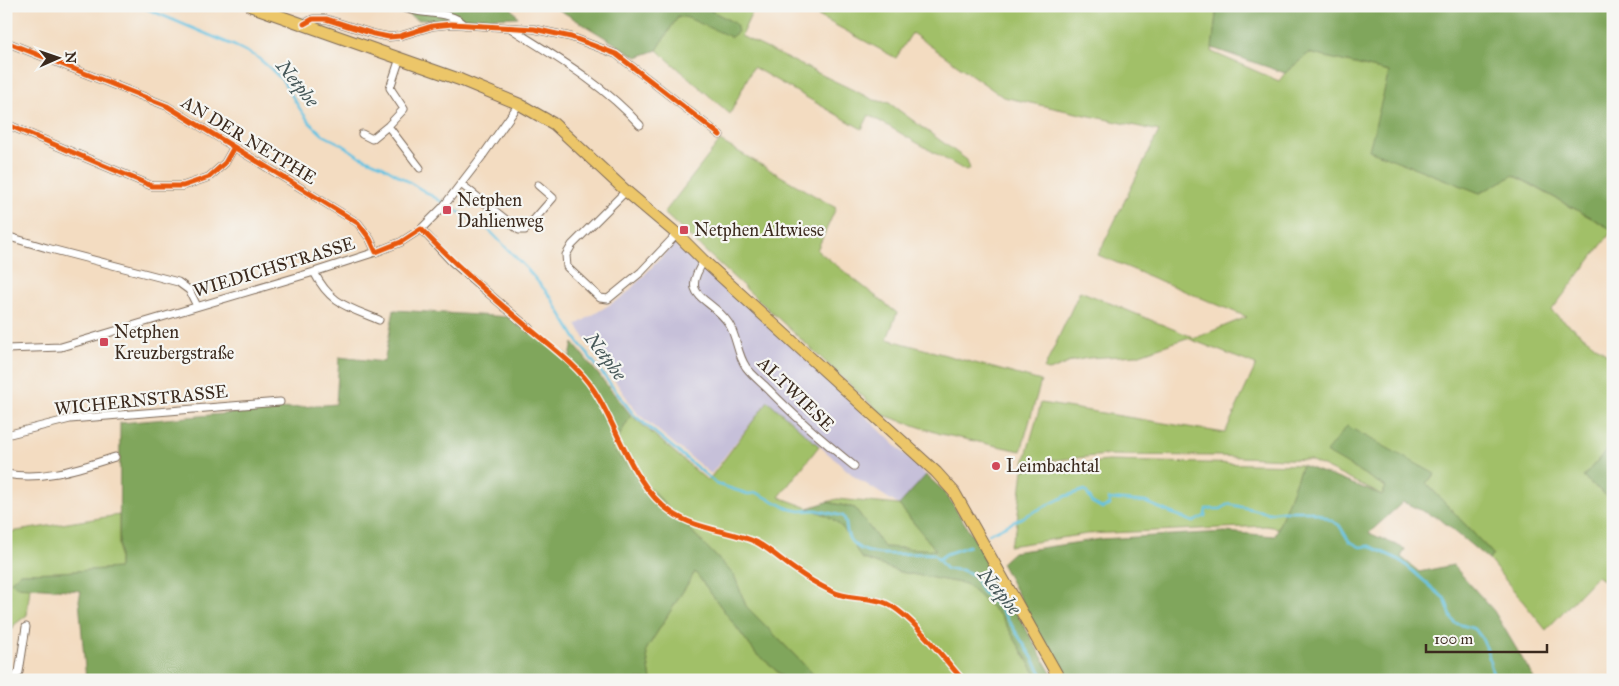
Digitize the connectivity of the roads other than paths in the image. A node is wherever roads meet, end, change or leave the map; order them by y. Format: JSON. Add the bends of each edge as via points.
{"nodes":[{"id":1,"x":251,"y":6,"type":"edge"},
{"id":2,"x":399,"y":6,"type":"edge"},
{"id":3,"x":304,"y":24,"type":"junction"},
{"id":4,"x":465,"y":25,"type":"junction"},
{"id":5,"x":510,"y":28,"type":"junction"},
{"id":6,"x":6,"y":42,"type":"edge"},
{"id":7,"x":400,"y":58,"type":"junction"},
{"id":8,"x":519,"y":104,"type":"junction"},
{"id":9,"x":6,"y":124,"type":"edge"},
{"id":10,"x":640,"y":124,"type":"dead end"},
{"id":11,"x":388,"y":126,"type":"junction"},
{"id":12,"x":362,"y":134,"type":"dead end"},
{"id":13,"x":720,"y":135,"type":"dead end"},
{"id":14,"x":234,"y":146,"type":"junction"},
{"id":15,"x":420,"y":168,"type":"dead end"},
{"id":16,"x":461,"y":184,"type":"junction"},
{"id":17,"x":538,"y":185,"type":"dead end"},
{"id":18,"x":626,"y":191,"type":"junction"},
{"id":19,"x":421,"y":229,"type":"junction"},
{"id":20,"x":677,"y":234,"type":"junction"},
{"id":21,"x":6,"y":236,"type":"edge"},
{"id":22,"x":376,"y":252,"type":"junction"},
{"id":23,"x":704,"y":261,"type":"junction"},
{"id":24,"x":314,"y":272,"type":"junction"},
{"id":25,"x":197,"y":306,"type":"junction"},
{"id":26,"x":379,"y":320,"type":"dead end"},
{"id":27,"x":530,"y":329,"type":"dead end"},
{"id":28,"x":6,"y":349,"type":"edge"},
{"id":29,"x":280,"y":402,"type":"dead end"},
{"id":30,"x":6,"y":435,"type":"edge"},
{"id":31,"x":115,"y":457,"type":"dead end"},
{"id":32,"x":854,"y":466,"type":"dead end"},
{"id":33,"x":6,"y":474,"type":"edge"},
{"id":34,"x":26,"y":627,"type":"dead end"},
{"id":35,"x":12,"y":680,"type":"edge"},
{"id":36,"x":1060,"y":680,"type":"edge"}],
"edges":[{"from":1,"to":3,"type":"main road"},
{"from":2,"to":4,"type":"street","via":[[420,13],[457,18]]},
{"from":3,"to":4,"type":"street","via":[[313,19],[326,19],[389,36],[433,26]]},
{"from":3,"to":7,"type":"main road"},
{"from":4,"to":5,"type":"street"},
{"from":5,"to":10,"type":"street","via":[[602,88]]},
{"from":5,"to":13,"type":"street","via":[[545,31],[611,51]]},
{"from":6,"to":14,"type":"street","name":"AN DER NETPHE","via":[[167,106]]},
{"from":7,"to":8,"type":"main road"},
{"from":7,"to":11,"type":"street","via":[[390,88],[404,109]]},
{"from":8,"to":16,"type":"street","name":"WIEDICHSTRASSE"},
{"from":8,"to":18,"type":"main road","via":[[554,124]]},
{"from":9,"to":14,"type":"street","via":[[152,186],[183,186],[209,177],[225,163]]},
{"from":11,"to":12,"type":"street","via":[[372,139]]},
{"from":11,"to":15,"type":"street"},
{"from":14,"to":22,"type":"street","name":"AN DER NETPHE","via":[[358,223]]},
{"from":16,"to":17,"type":"street","via":[[518,230],[525,230],[553,198]]},
{"from":16,"to":19,"type":"street","name":"WIEDICHSTRASSE"},
{"from":18,"to":20,"type":"main road"},
{"from":18,"to":20,"type":"street","via":[[566,255],[567,267],[600,298],[608,299],[641,272]]},
{"from":19,"to":22,"type":"street","name":"WIEDICHSTRASSE"},
{"from":19,"to":27,"type":"street","via":[[451,261]]},
{"from":20,"to":23,"type":"main road"},
{"from":21,"to":25,"type":"street","via":[[178,282],[189,290]]},
{"from":22,"to":24,"type":"street","name":"WIEDICHSTRASSE"},
{"from":23,"to":32,"type":"street","name":"ALTWIESE","via":[[693,282],[695,292],[721,313],[730,326],[746,367],[799,421]]},
{"from":23,"to":36,"type":"main road","via":[[936,472],[958,500]]},
{"from":24,"to":25,"type":"street","name":"WIEDICHSTRASSE"},
{"from":24,"to":26,"type":"street","via":[[328,295]]},
{"from":25,"to":28,"type":"street","name":"WIEDICHSTRASSE","via":[[61,347]]},
{"from":29,"to":30,"type":"street","name":"WICHERNSTRASSE","via":[[70,420]]},
{"from":31,"to":33,"type":"street","via":[[38,476]]},
{"from":34,"to":35,"type":"street","via":[[19,672]]}]}
